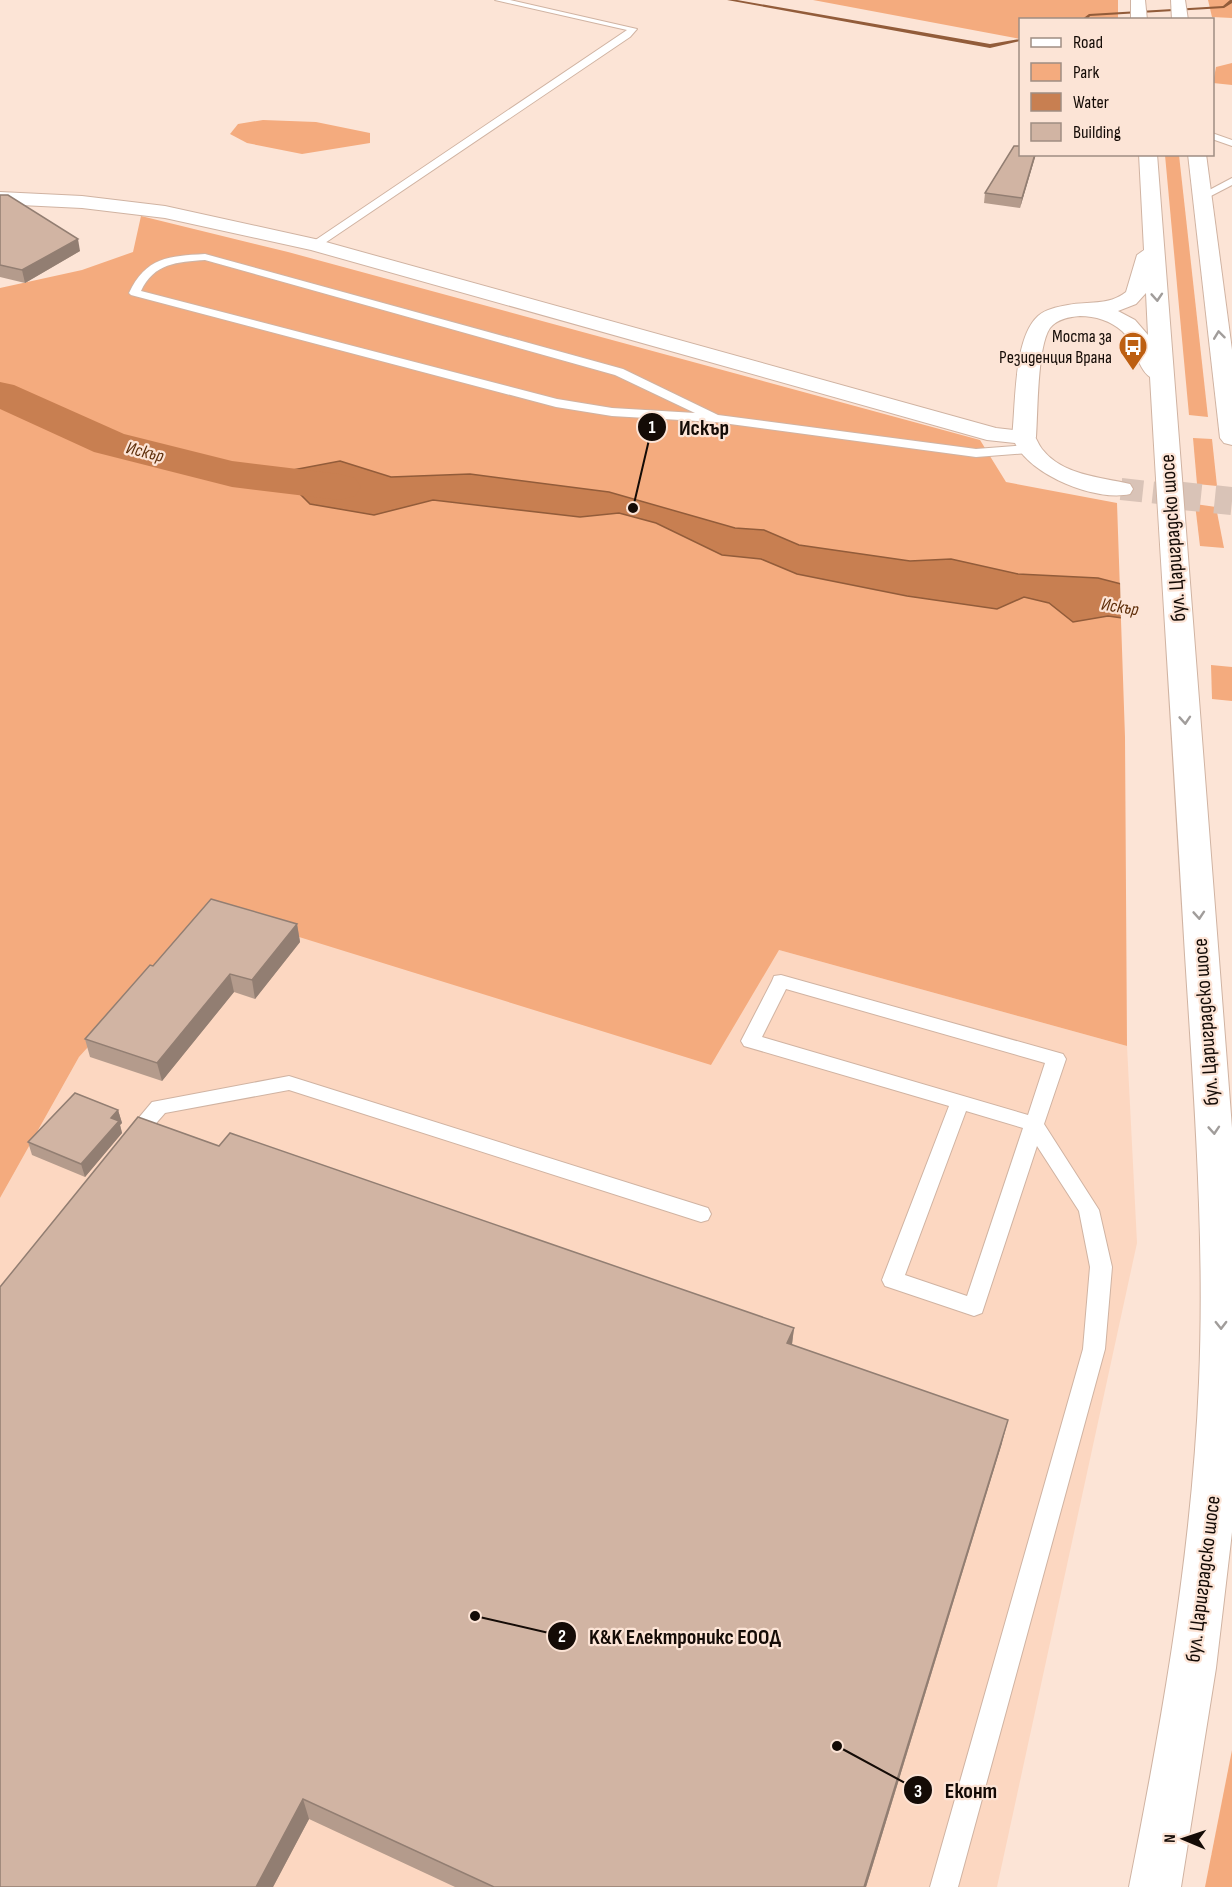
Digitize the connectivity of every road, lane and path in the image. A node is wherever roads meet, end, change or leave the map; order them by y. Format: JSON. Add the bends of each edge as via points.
{"nodes":[{"id":1,"x":499,"y":0,"type":"edge"},
{"id":2,"x":1138,"y":0,"type":"edge"},
{"id":3,"x":1178,"y":0,"type":"edge"},
{"id":4,"x":1139,"y":18,"type":"edge"},
{"id":5,"x":1180,"y":18,"type":"edge"},
{"id":6,"x":1214,"y":137,"type":"edge"},
{"id":7,"x":1232,"y":143,"type":"edge"},
{"id":8,"x":1148,"y":156,"type":"edge"},
{"id":9,"x":1197,"y":156,"type":"edge"},
{"id":10,"x":1232,"y":181,"type":"edge"},
{"id":11,"x":1203,"y":196,"type":"junction"},
{"id":12,"x":0,"y":198,"type":"edge"},
{"id":13,"x":1152,"y":236,"type":"junction"},
{"id":14,"x":315,"y":245,"type":"junction"},
{"id":15,"x":1093,"y":310,"type":"junction"},
{"id":16,"x":1163,"y":385,"type":"junction"},
{"id":17,"x":1229,"y":396,"type":"edge"},
{"id":18,"x":715,"y":418,"type":"junction"},
{"id":19,"x":1232,"y":438,"type":"edge"},
{"id":20,"x":1026,"y":443,"type":"junction"},
{"id":21,"x":1121,"y":489,"type":"tunnel mouth"},
{"id":22,"x":960,"y":1102,"type":"junction"},
{"id":23,"x":1034,"y":1124,"type":"junction"},
{"id":24,"x":121,"y":1152,"type":"edge"},
{"id":25,"x":701,"y":1214,"type":"dead end"},
{"id":26,"x":944,"y":1887,"type":"edge"},
{"id":27,"x":1155,"y":1887,"type":"edge"}],
"edges":[{"from":1,"to":14,"type":"lane","via":[[633,29]]},
{"from":2,"to":4,"type":"main road"},
{"from":3,"to":5,"type":"main road"},
{"from":6,"to":7,"type":"lane"},
{"from":8,"to":13,"type":"main road","name":"бул. Цариградско шосе"},
{"from":9,"to":11,"type":"main road"},
{"from":10,"to":11,"type":"lane"},
{"from":17,"to":11,"type":"main road","one_way":true},
{"from":12,"to":14,"type":"main road","via":[[154,210]]},
{"from":13,"to":15,"type":"main road","via":[[1134,296],[1124,303]]},
{"from":13,"to":16,"type":"main road","name":"бул. Цариградско шосе","one_way":true},
{"from":14,"to":20,"type":"main road"},
{"from":15,"to":16,"type":"main road","via":[[1119,318],[1134,328]]},
{"from":15,"to":20,"type":"main road","via":[[1055,314],[1041,325],[1034,341]]},
{"from":16,"to":27,"type":"main road","name":"бул. Цариградско шосе","one_way":true,"via":[[1216,1162],[1221,1331],[1217,1445],[1204,1594]]},
{"from":17,"to":19,"type":"main road"},
{"from":18,"to":18,"type":"lane","via":[[612,412],[556,403],[135,293],[140,278],[164,260],[205,257],[619,372]]},
{"from":18,"to":20,"type":"lane","via":[[976,453]]},
{"from":20,"to":21,"type":"main road","via":[[1044,463],[1064,475]]},
{"from":22,"to":23,"type":"lane"},
{"from":22,"to":23,"type":"lane","via":[[893,1280],[974,1307]]},
{"from":22,"to":23,"type":"lane","via":[[751,1041],[781,981],[1056,1059]]},
{"from":23,"to":26,"type":"lane","via":[[1089,1210],[1101,1267],[1094,1349]]},
{"from":24,"to":25,"type":"lane","via":[[159,1107],[289,1083]]}]}
